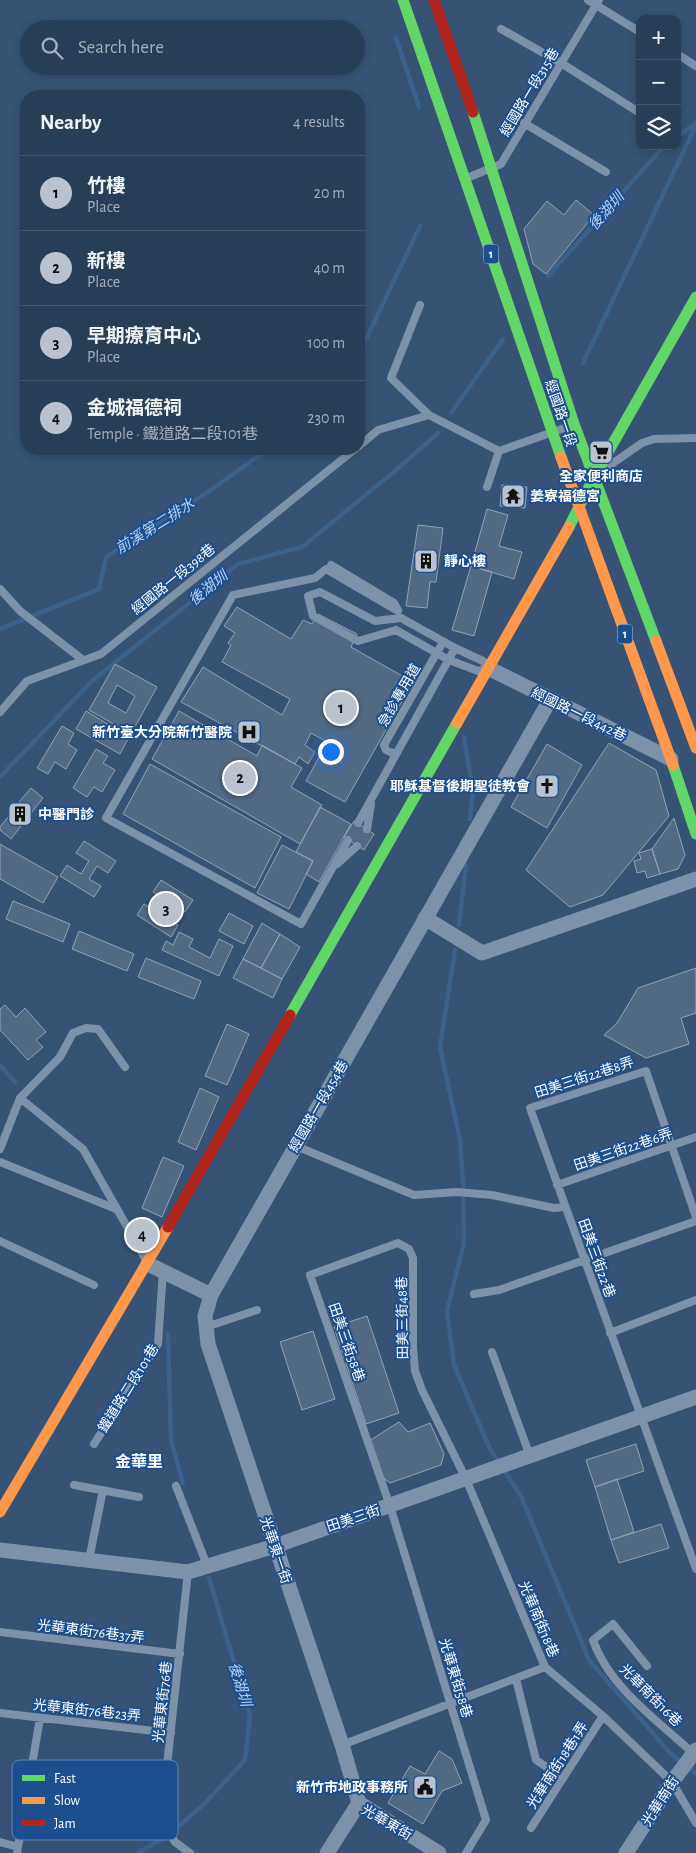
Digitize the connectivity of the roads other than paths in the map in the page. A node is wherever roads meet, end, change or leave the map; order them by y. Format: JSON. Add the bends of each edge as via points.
{"nodes":[{"id":1,"x":402,"y":0,"type":"edge"},
{"id":2,"x":434,"y":0,"type":"edge"},
{"id":3,"x":588,"y":0,"type":"edge"},
{"id":4,"x":598,"y":3,"type":"edge"},
{"id":5,"x":501,"y":29,"type":"dead end"},
{"id":6,"x":636,"y":29,"type":"edge"},
{"id":7,"x":681,"y":57,"type":"edge"},
{"id":8,"x":561,"y":63,"type":"junction"},
{"id":9,"x":696,"y":66,"type":"edge"},
{"id":10,"x":636,"y":110,"type":"edge"},
{"id":11,"x":524,"y":123,"type":"junction"},
{"id":12,"x":493,"y":169,"type":"junction"},
{"id":13,"x":606,"y":172,"type":"dead end"},
{"id":14,"x":466,"y":179,"type":"junction"},
{"id":15,"x":696,"y":297,"type":"edge"},
{"id":16,"x":420,"y":305,"type":"dead end"},
{"id":17,"x":429,"y":415,"type":"junction"},
{"id":18,"x":574,"y":424,"type":"junction"},
{"id":19,"x":552,"y":433,"type":"junction"},
{"id":20,"x":696,"y":438,"type":"edge"},
{"id":21,"x":365,"y":441,"type":"edge"},
{"id":22,"x":499,"y":451,"type":"junction"},
{"id":23,"x":348,"y":455,"type":"edge"},
{"id":24,"x":595,"y":475,"type":"junction"},
{"id":25,"x":487,"y":487,"type":"dead end"},
{"id":26,"x":579,"y":509,"type":"junction"},
{"id":27,"x":331,"y":565,"type":"dead end"},
{"id":28,"x":0,"y":588,"type":"edge"},
{"id":29,"x":400,"y":615,"type":"junction"},
{"id":30,"x":396,"y":630,"type":"junction"},
{"id":31,"x":443,"y":642,"type":"junction"},
{"id":32,"x":454,"y":648,"type":"junction"},
{"id":33,"x":437,"y":654,"type":"junction"},
{"id":34,"x":83,"y":660,"type":"junction"},
{"id":35,"x":449,"y":660,"type":"junction"},
{"id":36,"x":488,"y":668,"type":"junction"},
{"id":37,"x":550,"y":700,"type":"junction"},
{"id":38,"x":0,"y":712,"type":"edge"},
{"id":39,"x":397,"y":752,"type":"junction"},
{"id":40,"x":686,"y":755,"type":"edge"},
{"id":41,"x":372,"y":797,"type":"junction"},
{"id":42,"x":358,"y":823,"type":"dead end"},
{"id":43,"x":367,"y":829,"type":"dead end"},
{"id":44,"x":696,"y":834,"type":"edge"},
{"id":45,"x":348,"y":840,"type":"dead end"},
{"id":46,"x":357,"y":846,"type":"dead end"},
{"id":47,"x":332,"y":868,"type":"junction"},
{"id":48,"x":696,"y":879,"type":"edge"},
{"id":49,"x":425,"y":918,"type":"junction"},
{"id":50,"x":125,"y":1068,"type":"dead end"},
{"id":51,"x":20,"y":1098,"type":"junction"},
{"id":52,"x":530,"y":1108,"type":"joint"},
{"id":53,"x":696,"y":1137,"type":"edge"},
{"id":54,"x":2,"y":1138,"type":"edge"},
{"id":55,"x":672,"y":1145,"type":"junction"},
{"id":56,"x":296,"y":1146,"type":"junction"},
{"id":57,"x":0,"y":1149,"type":"edge"},
{"id":58,"x":0,"y":1162,"type":"edge"},
{"id":59,"x":557,"y":1185,"type":"junction"},
{"id":60,"x":565,"y":1207,"type":"junction"},
{"id":61,"x":116,"y":1209,"type":"junction"},
{"id":62,"x":696,"y":1217,"type":"edge"},
{"id":63,"x":696,"y":1221,"type":"edge"},
{"id":64,"x":0,"y":1241,"type":"edge"},
{"id":65,"x":398,"y":1243,"type":"joint"},
{"id":66,"x":585,"y":1262,"type":"junction"},
{"id":67,"x":148,"y":1264,"type":"junction"},
{"id":68,"x":163,"y":1271,"type":"junction"},
{"id":69,"x":94,"y":1285,"type":"dead end"},
{"id":70,"x":474,"y":1294,"type":"dead end"},
{"id":71,"x":211,"y":1295,"type":"junction"},
{"id":72,"x":696,"y":1300,"type":"edge"},
{"id":73,"x":257,"y":1310,"type":"dead end"},
{"id":74,"x":206,"y":1327,"type":"junction"},
{"id":75,"x":610,"y":1333,"type":"junction"},
{"id":76,"x":492,"y":1352,"type":"dead end"},
{"id":77,"x":696,"y":1397,"type":"edge"},
{"id":78,"x":640,"y":1417,"type":"junction"},
{"id":79,"x":94,"y":1444,"type":"dead end"},
{"id":80,"x":530,"y":1456,"type":"junction"},
{"id":81,"x":466,"y":1479,"type":"junction"},
{"id":82,"x":74,"y":1485,"type":"dead end"},
{"id":83,"x":176,"y":1486,"type":"dead end"},
{"id":84,"x":103,"y":1490,"type":"junction"},
{"id":85,"x":139,"y":1497,"type":"dead end"},
{"id":86,"x":390,"y":1506,"type":"junction"},
{"id":87,"x":0,"y":1512,"type":"edge"},
{"id":88,"x":275,"y":1546,"type":"junction"},
{"id":89,"x":0,"y":1550,"type":"edge"},
{"id":90,"x":89,"y":1560,"type":"junction"},
{"id":91,"x":208,"y":1568,"type":"junction"},
{"id":92,"x":696,"y":1569,"type":"edge"},
{"id":93,"x":188,"y":1572,"type":"junction"},
{"id":94,"x":0,"y":1632,"type":"edge"},
{"id":95,"x":180,"y":1654,"type":"junction"},
{"id":96,"x":647,"y":1666,"type":"dead end"},
{"id":97,"x":546,"y":1667,"type":"junction"},
{"id":98,"x":516,"y":1679,"type":"junction"},
{"id":99,"x":451,"y":1702,"type":"junction"},
{"id":100,"x":0,"y":1713,"type":"edge"},
{"id":101,"x":603,"y":1716,"type":"junction"},
{"id":102,"x":40,"y":1718,"type":"junction"},
{"id":103,"x":171,"y":1733,"type":"junction"},
{"id":104,"x":342,"y":1744,"type":"junction"},
{"id":105,"x":695,"y":1752,"type":"edge"},
{"id":106,"x":33,"y":1760,"type":"edge"},
{"id":107,"x":168,"y":1760,"type":"edge"},
{"id":108,"x":563,"y":1778,"type":"junction"},
{"id":109,"x":672,"y":1782,"type":"junction"},
{"id":110,"x":359,"y":1803,"type":"junction"},
{"id":111,"x":696,"y":1823,"type":"edge"},
{"id":112,"x":531,"y":1828,"type":"dead end"},
{"id":113,"x":174,"y":1840,"type":"edge"},
{"id":114,"x":0,"y":1842,"type":"edge"},
{"id":115,"x":18,"y":1850,"type":"edge"},
{"id":116,"x":190,"y":1853,"type":"edge"},
{"id":117,"x":327,"y":1853,"type":"edge"},
{"id":118,"x":439,"y":1853,"type":"edge"},
{"id":119,"x":466,"y":1853,"type":"edge"},
{"id":120,"x":626,"y":1853,"type":"edge"}],
"edges":[{"from":1,"to":14,"type":"main road","name":"經國路一段","number":"1"},
{"from":2,"to":12,"type":"main road","name":"經國路一段","number":"1"},
{"from":3,"to":4,"type":"lane"},
{"from":4,"to":6,"type":"lane"},
{"from":4,"to":8,"type":"lane","name":"經國路一段315巷"},
{"from":5,"to":8,"type":"lane"},
{"from":7,"to":9,"type":"lane"},
{"from":8,"to":10,"type":"lane"},
{"from":8,"to":11,"type":"lane","name":"經國路一段315巷"},
{"from":11,"to":12,"type":"lane","name":"經國路一段315巷","via":[[504,160]]},
{"from":11,"to":13,"type":"lane"},
{"from":12,"to":14,"type":"lane","name":"經國路一段315巷"},
{"from":12,"to":18,"type":"main road","name":"經國路一段","number":"1"},
{"from":14,"to":19,"type":"main road","name":"經國路一段","number":"1"},
{"from":15,"to":24,"type":"main road"},
{"from":16,"to":17,"type":"lane","via":[[391,378]]},
{"from":17,"to":21,"type":"lane","via":[[378,430]]},
{"from":17,"to":22,"type":"lane"},
{"from":18,"to":19,"type":"lane"},
{"from":18,"to":24,"type":"main road","name":"經國路一段","number":"1"},
{"from":19,"to":22,"type":"lane"},
{"from":19,"to":26,"type":"main road","name":"經國路一段","number":"1"},
{"from":20,"to":24,"type":"lane","via":[[654,439],[642,443]]},
{"from":22,"to":25,"type":"lane"},
{"from":23,"to":34,"type":"lane","name":"經國路一段398巷","via":[[101,654]]},
{"from":24,"to":26,"type":"main road"},
{"from":24,"to":40,"type":"main road","name":"經國路一段","number":"1"},
{"from":26,"to":36,"type":"main road"},
{"from":26,"to":40,"type":"main road","name":"經國路一段","number":"1"},
{"from":27,"to":29,"type":"lane","via":[[394,603]]},
{"from":28,"to":34,"type":"lane","via":[[20,611]]},
{"from":29,"to":30,"type":"lane"},
{"from":29,"to":30,"type":"lane","via":[[375,621],[320,592],[308,596],[313,616],[358,641]]},
{"from":29,"to":31,"type":"lane","name":"經國路一段442巷"},
{"from":29,"to":47,"type":"lane","via":[[326,569],[315,578],[233,595],[106,818],[301,924]]},
{"from":30,"to":33,"type":"lane","name":"經國路一段442巷"},
{"from":31,"to":32,"type":"lane","name":"經國路一段442巷"},
{"from":31,"to":33,"type":"lane","name":"急診專用道"},
{"from":32,"to":35,"type":"lane"},
{"from":32,"to":36,"type":"lane","name":"經國路一段442巷","via":[[483,661]]},
{"from":33,"to":35,"type":"lane","name":"經國路一段442巷"},
{"from":33,"to":39,"type":"lane","name":"急診專用道","via":[[384,745],[386,750]]},
{"from":34,"to":38,"type":"lane","name":"經國路一段398巷","via":[[27,681]]},
{"from":35,"to":36,"type":"lane","name":"經國路一段442巷","via":[[478,671]]},
{"from":35,"to":39,"type":"lane"},
{"from":36,"to":37,"type":"street","name":"經國路一段442巷"},
{"from":36,"to":67,"type":"main road"},
{"from":37,"to":40,"type":"street","name":"經國路一段442巷"},
{"from":37,"to":49,"type":"street","name":"經國路一段454巷"},
{"from":39,"to":41,"type":"lane"},
{"from":40,"to":44,"type":"main road","name":"經國路一段","number":"1"},
{"from":41,"to":42,"type":"lane"},
{"from":41,"to":43,"type":"lane"},
{"from":45,"to":47,"type":"lane"},
{"from":46,"to":47,"type":"lane"},
{"from":48,"to":49,"type":"street","via":[[482,953]]},
{"from":49,"to":56,"type":"street","name":"經國路一段454巷"},
{"from":50,"to":51,"type":"lane","via":[[98,1029],[86,1028],[73,1033],[60,1057]]},
{"from":51,"to":54,"type":"lane"},
{"from":51,"to":61,"type":"lane","via":[[83,1149]]},
{"from":52,"to":55,"type":"lane","name":"田美三街22巷8弄","via":[[646,1071]]},
{"from":52,"to":59,"type":"lane","name":"田美三街22巷"},
{"from":53,"to":55,"type":"lane","name":"田美三街22巷6弄"},
{"from":54,"to":57,"type":"lane"},
{"from":55,"to":59,"type":"lane","name":"田美三街22巷6弄"},
{"from":55,"to":62,"type":"lane"},
{"from":56,"to":60,"type":"lane","via":[[414,1195],[457,1192],[492,1195],[554,1208]]},
{"from":56,"to":71,"type":"street","name":"經國路一段454巷"},
{"from":58,"to":61,"type":"lane"},
{"from":59,"to":60,"type":"lane","name":"田美三街22巷"},
{"from":60,"to":66,"type":"lane","name":"田美三街22巷"},
{"from":61,"to":67,"type":"lane"},
{"from":63,"to":66,"type":"lane"},
{"from":64,"to":69,"type":"lane"},
{"from":65,"to":81,"type":"lane","name":"田美三街48巷","via":[[409,1249],[413,1258],[415,1371]]},
{"from":65,"to":86,"type":"lane","name":"田美三街58巷","via":[[310,1275]]},
{"from":66,"to":70,"type":"lane","via":[[499,1290]]},
{"from":66,"to":75,"type":"lane","name":"田美三街22巷"},
{"from":67,"to":68,"type":"street"},
{"from":67,"to":87,"type":"main road"},
{"from":68,"to":71,"type":"street"},
{"from":68,"to":79,"type":"lane","name":"鐵道路二段101巷","via":[[158,1344]]},
{"from":71,"to":74,"type":"street","name":"光華東一街","via":[[205,1316]]},
{"from":72,"to":75,"type":"lane"},
{"from":73,"to":74,"type":"lane"},
{"from":74,"to":88,"type":"street","name":"光華東一街","via":[[208,1344]]},
{"from":75,"to":78,"type":"lane","name":"田美三街22巷"},
{"from":76,"to":80,"type":"lane"},
{"from":77,"to":78,"type":"street","name":"田美三街"},
{"from":78,"to":80,"type":"street","name":"田美三街"},
{"from":78,"to":92,"type":"lane","name":"田美三街22巷"},
{"from":80,"to":81,"type":"street","name":"田美三街"},
{"from":81,"to":86,"type":"street","name":"田美三街"},
{"from":81,"to":97,"type":"lane","name":"光華南街18巷"},
{"from":82,"to":84,"type":"lane"},
{"from":83,"to":91,"type":"lane"},
{"from":84,"to":85,"type":"lane"},
{"from":84,"to":90,"type":"lane"},
{"from":86,"to":88,"type":"street","name":"田美三街"},
{"from":86,"to":99,"type":"lane","name":"光華東街58巷"},
{"from":88,"to":91,"type":"street","name":"田美三街"},
{"from":88,"to":104,"type":"street","name":"光華東一街"},
{"from":89,"to":90,"type":"street","name":"田美三街"},
{"from":90,"to":93,"type":"street","name":"田美三街"},
{"from":91,"to":93,"type":"street","name":"田美三街"},
{"from":93,"to":95,"type":"lane","name":"光華東街76巷"},
{"from":94,"to":95,"type":"lane","name":"光華東街76巷37弄"},
{"from":95,"to":103,"type":"lane","name":"光華東街76巷"},
{"from":96,"to":105,"type":"lane","name":"光華南街16巷","via":[[613,1624],[593,1640],[599,1656],[618,1683]]},
{"from":97,"to":98,"type":"lane"},
{"from":97,"to":101,"type":"lane","name":"光華南街18巷"},
{"from":98,"to":99,"type":"lane"},
{"from":98,"to":108,"type":"lane","via":[[536,1760]]},
{"from":99,"to":104,"type":"lane"},
{"from":99,"to":119,"type":"lane","name":"光華東街58巷","via":[[486,1820]]},
{"from":100,"to":102,"type":"lane","name":"光華東街76巷23弄"},
{"from":101,"to":108,"type":"lane","name":"光華南街18巷1弄"},
{"from":101,"to":109,"type":"lane","name":"光華南街18巷"},
{"from":102,"to":103,"type":"lane","name":"光華東街76巷23弄"},
{"from":102,"to":106,"type":"lane"},
{"from":103,"to":107,"type":"lane","name":"光華東街76巷"},
{"from":104,"to":110,"type":"street","name":"光華東一街"},
{"from":105,"to":109,"type":"street","name":"光華南街"},
{"from":108,"to":112,"type":"lane","name":"光華南街18巷1弄"},
{"from":109,"to":111,"type":"lane","name":"光華南街18巷"},
{"from":109,"to":120,"type":"street","name":"光華南街"},
{"from":110,"to":117,"type":"street","name":"光華東街"},
{"from":110,"to":118,"type":"street","name":"光華東街"},
{"from":113,"to":116,"type":"lane"},
{"from":114,"to":115,"type":"lane"}]}
